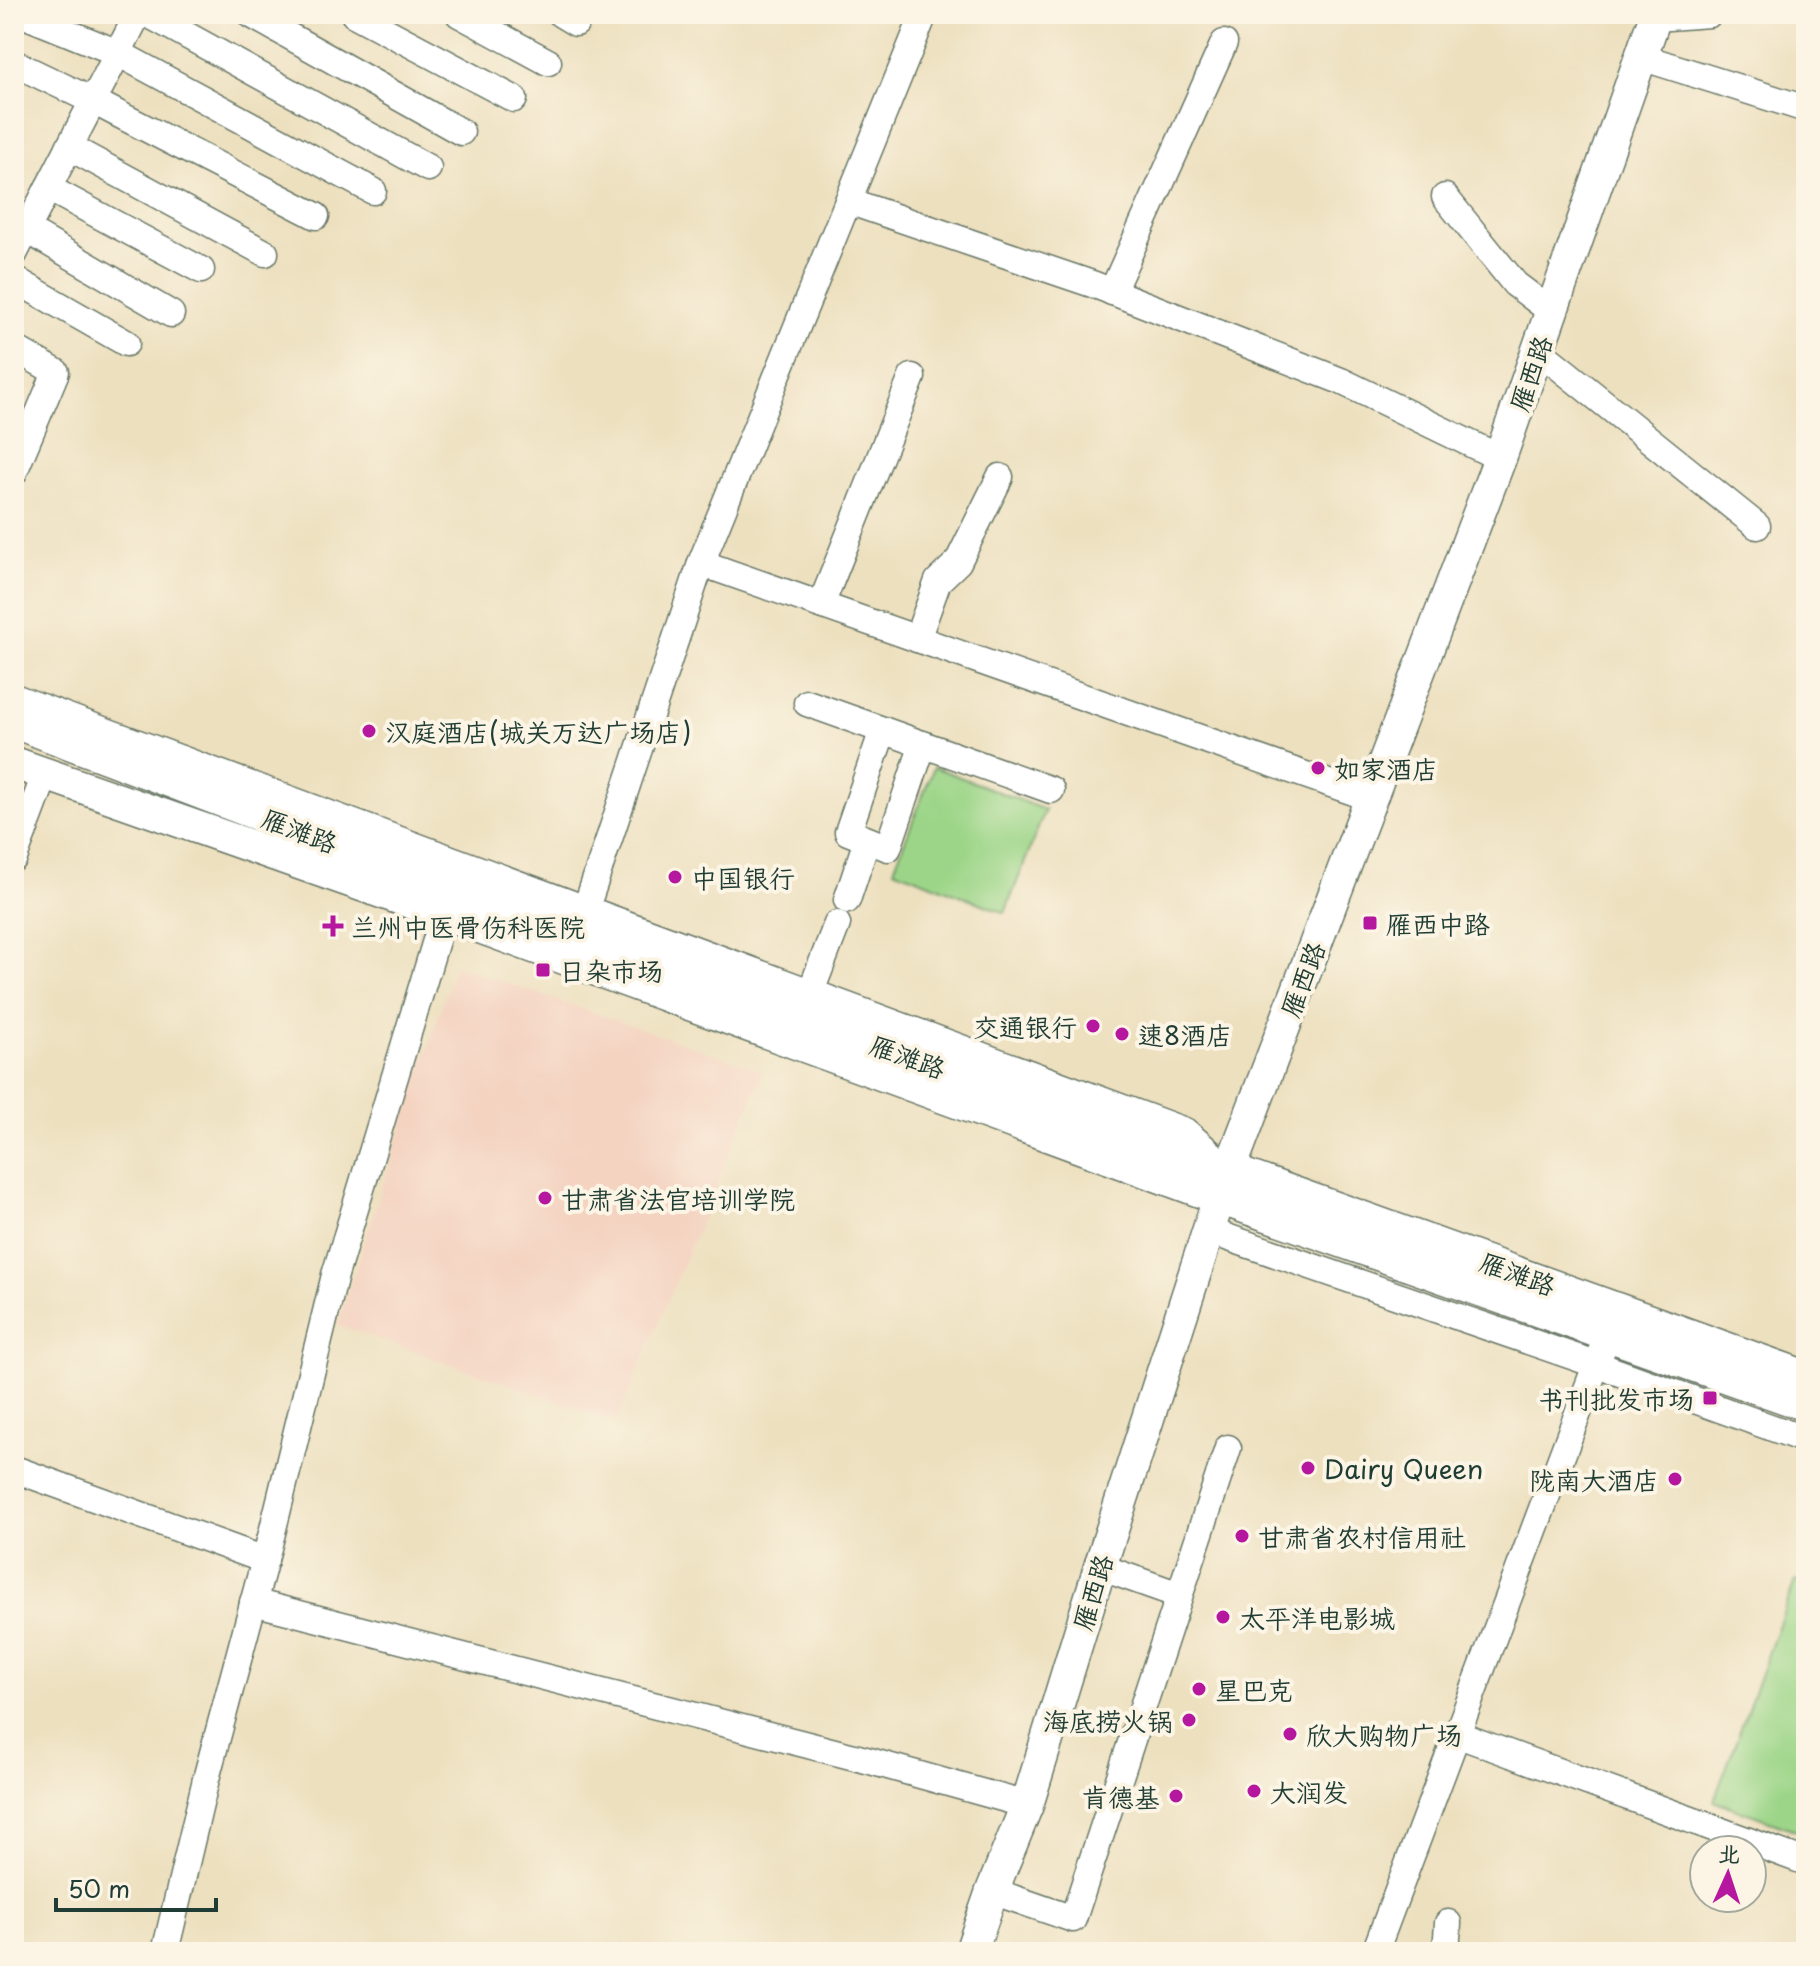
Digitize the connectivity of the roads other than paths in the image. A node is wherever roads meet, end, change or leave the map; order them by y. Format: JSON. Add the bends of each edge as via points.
{"nodes":[{"id":1,"x":22,"y":14,"type":"edge"},
{"id":2,"x":138,"y":14,"type":"edge"},
{"id":3,"x":148,"y":14,"type":"edge"},
{"id":4,"x":250,"y":14,"type":"edge"},
{"id":5,"x":354,"y":14,"type":"edge"},
{"id":6,"x":459,"y":14,"type":"edge"},
{"id":7,"x":924,"y":14,"type":"edge"},
{"id":8,"x":1709,"y":14,"type":"edge"},
{"id":9,"x":1656,"y":16,"type":"edge"},
{"id":10,"x":1224,"y":43,"type":"dead end"},
{"id":11,"x":118,"y":53,"type":"junction"},
{"id":12,"x":1641,"y":57,"type":"junction"},
{"id":13,"x":548,"y":62,"type":"dead end"},
{"id":14,"x":14,"y":63,"type":"edge"},
{"id":15,"x":514,"y":99,"type":"dead end"},
{"id":16,"x":93,"y":101,"type":"junction"},
{"id":17,"x":1806,"y":109,"type":"edge"},
{"id":18,"x":461,"y":132,"type":"dead end"},
{"id":19,"x":69,"y":147,"type":"junction"},
{"id":20,"x":428,"y":168,"type":"dead end"},
{"id":21,"x":48,"y":188,"type":"junction"},
{"id":22,"x":373,"y":191,"type":"dead end"},
{"id":23,"x":1445,"y":197,"type":"dead end"},
{"id":24,"x":848,"y":201,"type":"junction"},
{"id":25,"x":316,"y":216,"type":"dead end"},
{"id":26,"x":27,"y":230,"type":"junction"},
{"id":27,"x":265,"y":253,"type":"dead end"},
{"id":28,"x":14,"y":254,"type":"edge"},
{"id":29,"x":201,"y":270,"type":"dead end"},
{"id":30,"x":14,"y":279,"type":"edge"},
{"id":31,"x":1112,"y":292,"type":"junction"},
{"id":32,"x":1552,"y":312,"type":"junction"},
{"id":33,"x":171,"y":314,"type":"dead end"},
{"id":34,"x":126,"y":343,"type":"dead end"},
{"id":35,"x":14,"y":348,"type":"edge"},
{"id":36,"x":1538,"y":350,"type":"junction"},
{"id":37,"x":912,"y":377,"type":"dead end"},
{"id":38,"x":1500,"y":458,"type":"junction"},
{"id":39,"x":14,"y":472,"type":"edge"},
{"id":40,"x":1000,"y":477,"type":"dead end"},
{"id":41,"x":1757,"y":526,"type":"dead end"},
{"id":42,"x":701,"y":563,"type":"junction"},
{"id":43,"x":821,"y":605,"type":"junction"},
{"id":44,"x":917,"y":639,"type":"junction"},
{"id":45,"x":14,"y":697,"type":"edge"},
{"id":46,"x":807,"y":703,"type":"dead end"},
{"id":47,"x":14,"y":722,"type":"edge"},
{"id":48,"x":883,"y":730,"type":"junction"},
{"id":49,"x":923,"y":744,"type":"junction"},
{"id":50,"x":14,"y":763,"type":"edge"},
{"id":51,"x":45,"y":775,"type":"junction"},
{"id":52,"x":1051,"y":790,"type":"dead end"},
{"id":53,"x":1371,"y":798,"type":"junction"},
{"id":54,"x":867,"y":840,"type":"junction"},
{"id":55,"x":14,"y":858,"type":"edge"},
{"id":56,"x":444,"y":914,"type":"junction"},
{"id":57,"x":576,"y":935,"type":"junction"},
{"id":58,"x":802,"y":1016,"type":"junction"},
{"id":59,"x":1224,"y":1184,"type":"junction"},
{"id":60,"x":1209,"y":1231,"type":"junction"},
{"id":61,"x":1601,"y":1350,"type":"junction"},
{"id":62,"x":1806,"y":1377,"type":"edge"},
{"id":63,"x":1806,"y":1405,"type":"edge"},
{"id":64,"x":1806,"y":1440,"type":"edge"},
{"id":65,"x":1228,"y":1448,"type":"dead end"},
{"id":66,"x":14,"y":1469,"type":"edge"},
{"id":67,"x":265,"y":1560,"type":"junction"},
{"id":68,"x":1100,"y":1567,"type":"junction"},
{"id":69,"x":1179,"y":1595,"type":"junction"},
{"id":70,"x":253,"y":1602,"type":"junction"},
{"id":71,"x":1456,"y":1734,"type":"junction"},
{"id":72,"x":1027,"y":1805,"type":"junction"},
{"id":73,"x":1806,"y":1862,"type":"edge"},
{"id":74,"x":992,"y":1891,"type":"junction"},
{"id":75,"x":1448,"y":1923,"type":"dead end"},
{"id":76,"x":165,"y":1952,"type":"edge"},
{"id":77,"x":971,"y":1952,"type":"edge"},
{"id":78,"x":1375,"y":1952,"type":"edge"},
{"id":79,"x":1446,"y":1952,"type":"edge"}],
"edges":[{"from":1,"to":11,"type":"street"},
{"from":2,"to":11,"type":"street"},
{"from":3,"to":20,"type":"street"},
{"from":4,"to":18,"type":"street"},
{"from":5,"to":15,"type":"street"},
{"from":6,"to":13,"type":"street"},
{"from":7,"to":24,"type":"street"},
{"from":8,"to":9,"type":"street"},
{"from":9,"to":12,"type":"main road","name":"雁西路"},
{"from":10,"to":31,"type":"street"},
{"from":11,"to":16,"type":"street"},
{"from":11,"to":22,"type":"street"},
{"from":12,"to":17,"type":"street"},
{"from":12,"to":32,"type":"main road","name":"雁西路"},
{"from":14,"to":16,"type":"street"},
{"from":16,"to":19,"type":"street"},
{"from":16,"to":25,"type":"street"},
{"from":19,"to":21,"type":"street"},
{"from":19,"to":27,"type":"street"},
{"from":21,"to":26,"type":"street"},
{"from":21,"to":29,"type":"street"},
{"from":23,"to":32,"type":"street","via":[[1515,284]]},
{"from":24,"to":31,"type":"street"},
{"from":24,"to":42,"type":"street"},
{"from":26,"to":28,"type":"street"},
{"from":26,"to":33,"type":"street"},
{"from":30,"to":34,"type":"street"},
{"from":31,"to":38,"type":"street","via":[[1341,381]]},
{"from":32,"to":36,"type":"main road","name":"雁西路"},
{"from":35,"to":39,"type":"street","via":[[56,372]]},
{"from":36,"to":38,"type":"main road","name":"雁西路"},
{"from":36,"to":41,"type":"street"},
{"from":37,"to":43,"type":"street"},
{"from":38,"to":53,"type":"main road","name":"雁西路"},
{"from":40,"to":44,"type":"street","via":[[958,562],[938,581]]},
{"from":42,"to":43,"type":"street"},
{"from":42,"to":57,"type":"street"},
{"from":43,"to":44,"type":"street"},
{"from":44,"to":53,"type":"street"},
{"from":45,"to":57,"type":"street"},
{"from":46,"to":48,"type":"street"},
{"from":47,"to":57,"type":"main road","name":"雁滩路"},
{"from":48,"to":49,"type":"street"},
{"from":48,"to":54,"type":"street","via":[[848,832]]},
{"from":49,"to":52,"type":"street"},
{"from":49,"to":54,"type":"street","via":[[888,848]]},
{"from":50,"to":51,"type":"main road","name":"雁滩路"},
{"from":51,"to":55,"type":"street"},
{"from":51,"to":56,"type":"main road","name":"雁滩路"},
{"from":53,"to":59,"type":"main road","name":"雁西路"},
{"from":54,"to":58,"type":"street"},
{"from":56,"to":57,"type":"main road","name":"雁滩路"},
{"from":56,"to":67,"type":"street","via":[[335,1275]]},
{"from":57,"to":58,"type":"main road","name":"雁滩路"},
{"from":57,"to":58,"type":"street"},
{"from":58,"to":59,"type":"main road","name":"雁滩路","via":[[1127,1137]]},
{"from":59,"to":60,"type":"main road","name":"雁西路"},
{"from":59,"to":61,"type":"main road","name":"雁滩路"},
{"from":59,"to":62,"type":"main road","name":"雁滩路"},
{"from":60,"to":61,"type":"street","name":"雁滩路","via":[[1436,1322]]},
{"from":60,"to":68,"type":"main road","name":"雁西路"},
{"from":61,"to":63,"type":"main road","name":"雁滩路"},
{"from":61,"to":64,"type":"street","name":"雁滩路"},
{"from":61,"to":71,"type":"street"},
{"from":65,"to":69,"type":"street"},
{"from":66,"to":67,"type":"street"},
{"from":67,"to":70,"type":"street"},
{"from":68,"to":69,"type":"street"},
{"from":68,"to":72,"type":"main road","name":"雁西路"},
{"from":69,"to":74,"type":"street","via":[[1073,1919]]},
{"from":70,"to":72,"type":"street"},
{"from":70,"to":76,"type":"street"},
{"from":71,"to":73,"type":"street"},
{"from":71,"to":78,"type":"street"},
{"from":72,"to":74,"type":"main road","name":"雁西路"},
{"from":74,"to":77,"type":"main road","name":"雁西路"},
{"from":75,"to":79,"type":"street"}]}
